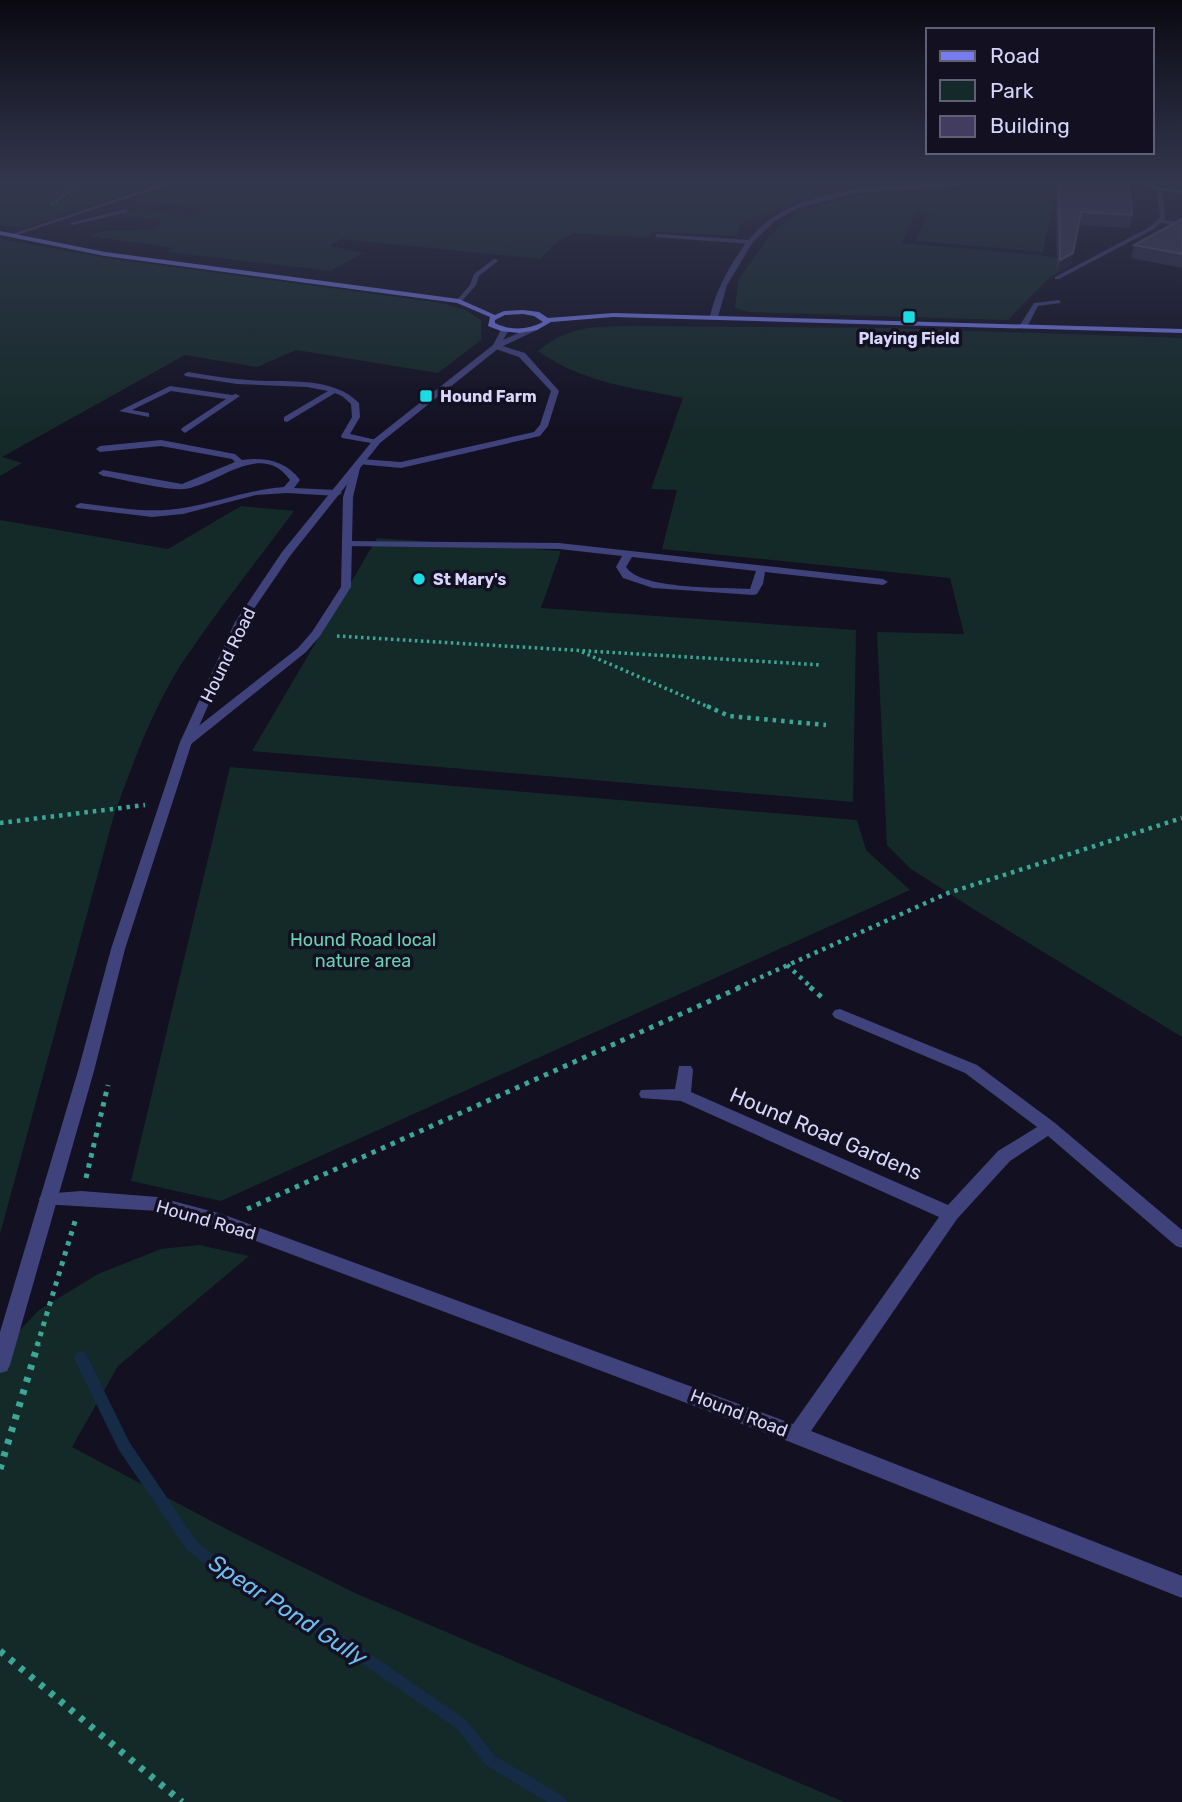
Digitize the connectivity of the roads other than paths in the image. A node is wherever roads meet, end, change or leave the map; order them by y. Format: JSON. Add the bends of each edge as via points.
{"nodes":[{"id":1,"x":196,"y":266,"type":"edge"},
{"id":2,"x":488,"y":266,"type":"edge"},
{"id":3,"x":735,"y":266,"type":"edge"},
{"id":4,"x":1080,"y":266,"type":"edge"},
{"id":5,"x":1057,"y":278,"type":"edge"},
{"id":6,"x":459,"y":301,"type":"junction"},
{"id":7,"x":1059,"y":302,"type":"dead end"},
{"id":8,"x":468,"y":303,"type":"junction"},
{"id":9,"x":523,"y":312,"type":"junction"},
{"id":10,"x":495,"y":317,"type":"junction"},
{"id":11,"x":715,"y":317,"type":"junction"},
{"id":12,"x":547,"y":320,"type":"junction"},
{"id":13,"x":1024,"y":325,"type":"junction"},
{"id":14,"x":536,"y":329,"type":"junction"},
{"id":15,"x":505,"y":330,"type":"junction"},
{"id":16,"x":1182,"y":331,"type":"edge"},
{"id":17,"x":496,"y":346,"type":"junction"},
{"id":18,"x":188,"y":374,"type":"dead end"},
{"id":19,"x":255,"y":384,"type":"junction"},
{"id":20,"x":333,"y":391,"type":"junction"},
{"id":21,"x":233,"y":398,"type":"junction"},
{"id":22,"x":146,"y":415,"type":"dead end"},
{"id":23,"x":287,"y":419,"type":"dead end"},
{"id":24,"x":185,"y":430,"type":"dead end"},
{"id":25,"x":377,"y":441,"type":"junction"},
{"id":26,"x":100,"y":449,"type":"dead end"},
{"id":27,"x":240,"y":463,"type":"junction"},
{"id":28,"x":359,"y":465,"type":"junction"},
{"id":29,"x":103,"y":473,"type":"dead end"},
{"id":30,"x":288,"y":490,"type":"junction"},
{"id":31,"x":337,"y":493,"type":"junction"},
{"id":32,"x":80,"y":506,"type":"dead end"},
{"id":33,"x":347,"y":544,"type":"junction"},
{"id":34,"x":629,"y":554,"type":"junction"},
{"id":35,"x":761,"y":569,"type":"junction"},
{"id":36,"x":883,"y":582,"type":"dead end"},
{"id":37,"x":186,"y":742,"type":"junction"},
{"id":38,"x":840,"y":1014,"type":"road end"},
{"id":39,"x":685,"y":1070,"type":"dead end"},
{"id":40,"x":647,"y":1094,"type":"dead end"},
{"id":41,"x":683,"y":1095,"type":"junction"},
{"id":42,"x":1049,"y":1127,"type":"junction"},
{"id":43,"x":48,"y":1199,"type":"junction"},
{"id":44,"x":951,"y":1214,"type":"junction"},
{"id":45,"x":1182,"y":1241,"type":"edge"},
{"id":46,"x":1,"y":1360,"type":"edge"},
{"id":47,"x":797,"y":1435,"type":"junction"},
{"id":48,"x":1182,"y":1587,"type":"edge"}],
"edges":[{"from":1,"to":6,"type":"main road"},
{"from":2,"to":6,"type":"street"},
{"from":3,"to":11,"type":"street"},
{"from":4,"to":5,"type":"street"},
{"from":6,"to":8,"type":"main road"},
{"from":7,"to":13,"type":"street","via":[[1036,304]]},
{"from":8,"to":9,"type":"main road"},
{"from":8,"to":10,"type":"main road"},
{"from":9,"to":10,"type":"main road"},
{"from":9,"to":12,"type":"main road"},
{"from":10,"to":15,"type":"main road","via":[[491,324]]},
{"from":11,"to":12,"type":"main road","via":[[613,315]]},
{"from":11,"to":13,"type":"main road"},
{"from":12,"to":14,"type":"main road"},
{"from":13,"to":16,"type":"main road"},
{"from":14,"to":15,"type":"main road"},
{"from":14,"to":17,"type":"street"},
{"from":15,"to":17,"type":"street","name":"Hound Road"},
{"from":17,"to":25,"type":"street","name":"Hound Road"},
{"from":17,"to":28,"type":"street","via":[[522,355],[555,391],[537,434],[401,466]]},
{"from":18,"to":19,"type":"street"},
{"from":19,"to":20,"type":"street","via":[[296,382]]},
{"from":19,"to":21,"type":"street"},
{"from":20,"to":23,"type":"street"},
{"from":20,"to":25,"type":"street","via":[[349,396],[356,407],[355,423],[345,436]]},
{"from":21,"to":22,"type":"street","via":[[170,388],[123,411]]},
{"from":21,"to":24,"type":"street"},
{"from":25,"to":28,"type":"street","name":"Hound Road"},
{"from":26,"to":27,"type":"street","via":[[162,443],[235,457]]},
{"from":27,"to":29,"type":"street","via":[[182,486]]},
{"from":27,"to":30,"type":"street","via":[[285,468],[295,480]]},
{"from":28,"to":31,"type":"street","name":"Hound Road"},
{"from":28,"to":33,"type":"street","via":[[348,497]]},
{"from":30,"to":31,"type":"street"},
{"from":30,"to":32,"type":"street","via":[[237,495],[152,514]]},
{"from":31,"to":37,"type":"street","name":"Hound Road","via":[[286,554],[240,622]]},
{"from":33,"to":34,"type":"street","via":[[559,545]]},
{"from":33,"to":37,"type":"street","via":[[346,587],[316,634]]},
{"from":34,"to":35,"type":"street"},
{"from":34,"to":35,"type":"street","via":[[621,567],[626,576],[653,585],[753,592]]},
{"from":35,"to":36,"type":"street"},
{"from":37,"to":43,"type":"street","name":"Hound Road","via":[[118,949]]},
{"from":38,"to":42,"type":"street","via":[[971,1069]]},
{"from":39,"to":41,"type":"street"},
{"from":40,"to":41,"type":"street","name":"Hound Road Gardens"},
{"from":41,"to":44,"type":"street","name":"Hound Road Gardens"},
{"from":42,"to":44,"type":"street","via":[[1004,1156]]},
{"from":42,"to":45,"type":"street"},
{"from":43,"to":46,"type":"street"},
{"from":43,"to":47,"type":"street","name":"Hound Road","via":[[158,1205],[222,1221]]},
{"from":44,"to":47,"type":"street"},
{"from":47,"to":48,"type":"street","name":"Hound Road"}]}
